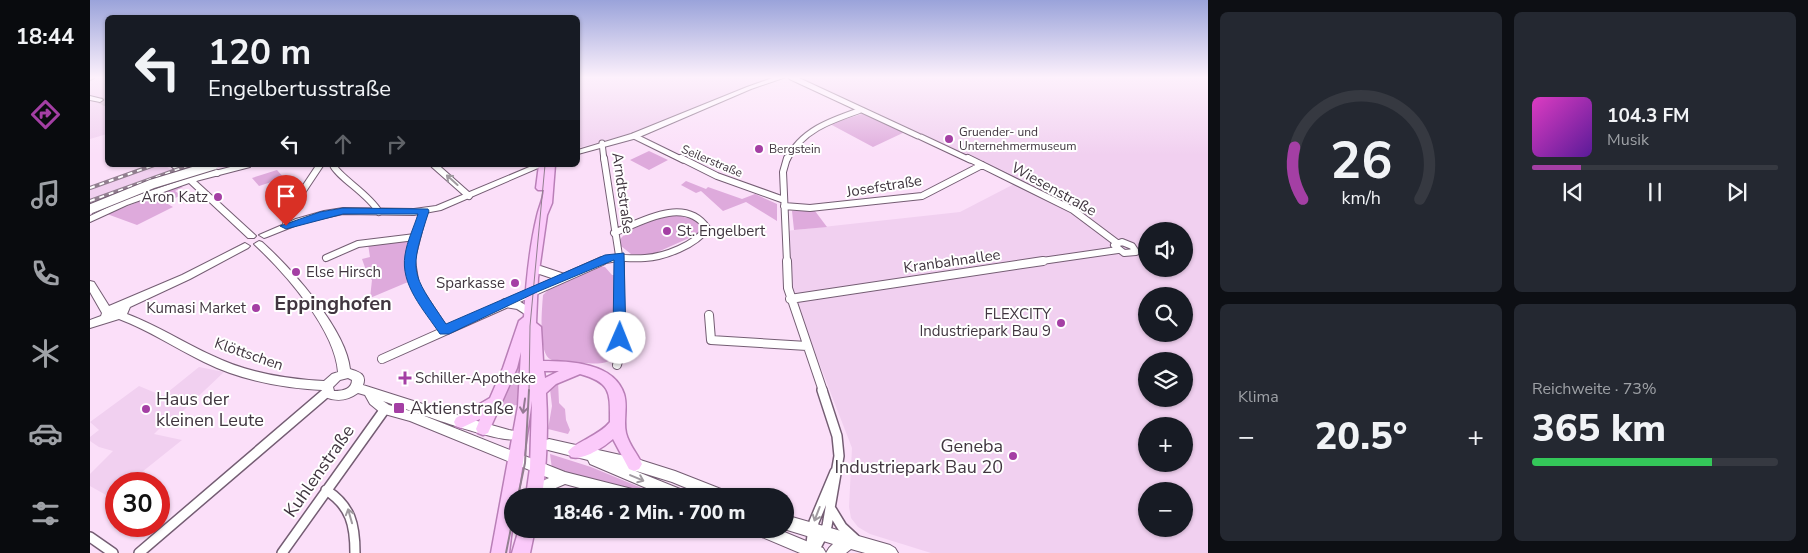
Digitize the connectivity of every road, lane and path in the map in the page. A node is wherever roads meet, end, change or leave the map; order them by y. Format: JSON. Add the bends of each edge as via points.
{"nodes":[{"id":1,"x":714,"y":103,"type":"edge"},
{"id":2,"x":847,"y":103,"type":"edge"},
{"id":3,"x":861,"y":110,"type":"junction"},
{"id":4,"x":634,"y":136,"type":"junction"},
{"id":5,"x":602,"y":143,"type":"junction"},
{"id":6,"x":580,"y":151,"type":"edge"},
{"id":7,"x":982,"y":165,"type":"junction"},
{"id":8,"x":176,"y":167,"type":"edge"},
{"id":9,"x":320,"y":167,"type":"edge"},
{"id":10,"x":334,"y":167,"type":"edge"},
{"id":11,"x":436,"y":167,"type":"edge"},
{"id":12,"x":537,"y":167,"type":"edge"},
{"id":13,"x":542,"y":167,"type":"edge"},
{"id":14,"x":551,"y":167,"type":"edge"},
{"id":15,"x":211,"y":168,"type":"edge"},
{"id":16,"x":190,"y":180,"type":"junction"},
{"id":17,"x":469,"y":196,"type":"junction"},
{"id":18,"x":782,"y":202,"type":"junction"},
{"id":19,"x":90,"y":205,"type":"edge"},
{"id":20,"x":90,"y":209,"type":"edge"},
{"id":21,"x":377,"y":209,"type":"junction"},
{"id":22,"x":424,"y":211,"type":"junction"},
{"id":23,"x":542,"y":215,"type":"junction"},
{"id":24,"x":90,"y":219,"type":"edge"},
{"id":25,"x":286,"y":226,"type":"junction"},
{"id":26,"x":614,"y":233,"type":"junction"},
{"id":27,"x":415,"y":237,"type":"junction"},
{"id":28,"x":258,"y":239,"type":"junction"},
{"id":29,"x":1117,"y":246,"type":"joint"},
{"id":30,"x":538,"y":251,"type":"junction"},
{"id":31,"x":620,"y":256,"type":"junction"},
{"id":32,"x":326,"y":258,"type":"dead end"},
{"id":33,"x":540,"y":270,"type":"junction"},
{"id":34,"x":561,"y":277,"type":"junction"},
{"id":35,"x":90,"y":284,"type":"edge"},
{"id":36,"x":534,"y":289,"type":"junction"},
{"id":37,"x":790,"y":299,"type":"junction"},
{"id":38,"x":504,"y":303,"type":"junction"},
{"id":39,"x":116,"y":311,"type":"junction"},
{"id":40,"x":529,"y":312,"type":"junction"},
{"id":41,"x":709,"y":315,"type":"dead end"},
{"id":42,"x":90,"y":323,"type":"edge"},
{"id":43,"x":444,"y":330,"type":"junction"},
{"id":44,"x":807,"y":346,"type":"junction"},
{"id":45,"x":382,"y":359,"type":"dead end"},
{"id":46,"x":617,"y":365,"type":"dead end"},
{"id":47,"x":532,"y":366,"type":"junction"},
{"id":48,"x":580,"y":370,"type":"junction"},
{"id":49,"x":344,"y":374,"type":"junction"},
{"id":50,"x":356,"y":388,"type":"junction"},
{"id":51,"x":327,"y":389,"type":"junction"},
{"id":52,"x":540,"y":390,"type":"junction"},
{"id":53,"x":369,"y":392,"type":"junction"},
{"id":54,"x":496,"y":400,"type":"junction"},
{"id":55,"x":385,"y":409,"type":"junction"},
{"id":56,"x":461,"y":422,"type":"junction"},
{"id":57,"x":617,"y":423,"type":"junction"},
{"id":58,"x":483,"y":428,"type":"junction"},
{"id":59,"x":509,"y":435,"type":"dead end"},
{"id":60,"x":549,"y":445,"type":"dead end"},
{"id":61,"x":576,"y":452,"type":"junction"},
{"id":62,"x":516,"y":459,"type":"junction"},
{"id":63,"x":634,"y":464,"type":"junction"},
{"id":64,"x":838,"y":466,"type":"junction"},
{"id":65,"x":538,"y":468,"type":"junction"},
{"id":66,"x":564,"y":478,"type":"junction"},
{"id":67,"x":536,"y":488,"type":"edge"},
{"id":68,"x":544,"y":488,"type":"edge"},
{"id":69,"x":602,"y":488,"type":"edge"},
{"id":70,"x":661,"y":488,"type":"edge"},
{"id":71,"x":699,"y":488,"type":"edge"},
{"id":72,"x":326,"y":490,"type":"junction"},
{"id":73,"x":831,"y":510,"type":"junction"},
{"id":74,"x":794,"y":525,"type":"edge"},
{"id":75,"x":818,"y":533,"type":"junction"},
{"id":76,"x":90,"y":537,"type":"edge"},
{"id":77,"x":525,"y":538,"type":"edge"},
{"id":78,"x":782,"y":538,"type":"edge"},
{"id":79,"x":847,"y":542,"type":"junction"},
{"id":80,"x":862,"y":546,"type":"junction"},
{"id":81,"x":814,"y":551,"type":"edge"},
{"id":82,"x":111,"y":552,"type":"edge"},
{"id":83,"x":139,"y":553,"type":"edge"},
{"id":84,"x":282,"y":553,"type":"edge"},
{"id":85,"x":355,"y":553,"type":"edge"},
{"id":86,"x":500,"y":553,"type":"edge"},
{"id":87,"x":521,"y":553,"type":"edge"},
{"id":88,"x":834,"y":553,"type":"edge"},
{"id":89,"x":890,"y":553,"type":"edge"}],
"edges":[{"from":1,"to":4,"type":"main road"},
{"from":2,"to":3,"type":"street","name":"Wiesenstraße"},
{"from":3,"to":7,"type":"street","name":"Wiesenstraße"},
{"from":3,"to":18,"type":"street","via":[[814,129],[794,144],[784,166]]},
{"from":4,"to":5,"type":"main road"},
{"from":4,"to":18,"type":"street","name":"Seilerstraße","via":[[696,167]]},
{"from":5,"to":6,"type":"main road"},
{"from":5,"to":26,"type":"street","name":"Arndtstraße"},
{"from":7,"to":18,"type":"street","name":"Josefstraße","via":[[922,196],[810,208]]},
{"from":7,"to":29,"type":"street","name":"Wiesenstraße","via":[[1073,210]]},
{"from":8,"to":16,"type":"main road"},
{"from":9,"to":25,"type":"street","via":[[288,213]]},
{"from":10,"to":21,"type":"street"},
{"from":17,"to":11,"type":"street","one_way":true},
{"from":12,"to":17,"type":"main road"},
{"from":13,"to":23,"type":"main road","via":[[539,205]]},
{"from":14,"to":23,"type":"main road"},
{"from":15,"to":16,"type":"main road"},
{"from":15,"to":19,"type":"main road","bridge":true,"via":[[136,187]]},
{"from":15,"to":20,"type":"main road","bridge":true,"via":[[146,186]]},
{"from":16,"to":24,"type":"main road"},
{"from":16,"to":28,"type":"main road"},
{"from":17,"to":22,"type":"main road"},
{"from":18,"to":37,"type":"street"},
{"from":21,"to":22,"type":"main road"},
{"from":21,"to":25,"type":"main road","via":[[324,214]]},
{"from":22,"to":27,"type":"street"},
{"from":23,"to":30,"type":"main road"},
{"from":25,"to":28,"type":"main road"},
{"from":26,"to":31,"type":"street","name":"Arndtstraße"},
{"from":26,"to":31,"type":"street","via":[[674,211],[694,214],[703,220],[707,228],[700,238],[654,258]]},
{"from":27,"to":32,"type":"street","via":[[362,242]]},
{"from":27,"to":43,"type":"street","via":[[410,260],[412,281]]},
{"from":28,"to":39,"type":"main road","via":[[243,243],[245,246]]},
{"from":28,"to":49,"type":"main road","via":[[312,302],[344,361]]},
{"from":29,"to":37,"type":"street","name":"Kranbahnallee"},
{"from":30,"to":33,"type":"main road"},
{"from":30,"to":36,"type":"main road","via":[[533,266]]},
{"from":31,"to":34,"type":"street"},
{"from":31,"to":46,"type":"street","name":"Arndtstraße","via":[[620,358]]},
{"from":33,"to":34,"type":"street"},
{"from":33,"to":36,"type":"main road"},
{"from":34,"to":36,"type":"street"},
{"from":35,"to":39,"type":"main road","via":[[102,301]]},
{"from":36,"to":38,"type":"street"},
{"from":36,"to":40,"type":"main road"},
{"from":36,"to":47,"type":"main road"},
{"from":37,"to":44,"type":"street"},
{"from":38,"to":40,"type":"street","via":[[518,305]]},
{"from":38,"to":43,"type":"street"},
{"from":39,"to":42,"type":"main road"},
{"from":39,"to":51,"type":"main road","name":"Klöttschen","via":[[139,320],[211,360],[260,377]]},
{"from":40,"to":47,"type":"main road"},
{"from":40,"to":54,"type":"main road"},
{"from":41,"to":44,"type":"street","via":[[712,340]]},
{"from":43,"to":45,"type":"street"},
{"from":44,"to":64,"type":"street","via":[[837,436]]},
{"from":47,"to":48,"type":"main road"},
{"from":47,"to":52,"type":"main road"},
{"from":47,"to":62,"type":"main road","one_way":true},
{"from":48,"to":52,"type":"main road","via":[[559,375]]},
{"from":48,"to":57,"type":"main road","via":[[602,375],[614,386],[618,395]]},
{"from":49,"to":50,"type":"main road","via":[[358,377]]},
{"from":49,"to":51,"type":"main road","via":[[332,379]]},
{"from":50,"to":51,"type":"main road","via":[[342,396],[334,396]]},
{"from":50,"to":53,"type":"main road"},
{"from":51,"to":83,"type":"street"},
{"from":52,"to":65,"type":"main road"},
{"from":53,"to":55,"type":"main road","via":[[374,401]]},
{"from":53,"to":56,"type":"main road"},
{"from":54,"to":56,"type":"main road","via":[[476,416]]},
{"from":54,"to":58,"type":"main road"},
{"from":55,"to":62,"type":"main road","via":[[413,417]]},
{"from":55,"to":72,"type":"street","name":"Kuhlenstraße"},
{"from":56,"to":58,"type":"main road"},
{"from":57,"to":61,"type":"main road","via":[[600,442]]},
{"from":57,"to":63,"type":"main road","via":[[622,444]]},
{"from":58,"to":59,"type":"main road"},
{"from":60,"to":61,"type":"main road"},
{"from":61,"to":63,"type":"main road"},
{"from":61,"to":70,"type":"main road","one_way":true},
{"from":62,"to":65,"type":"main road"},
{"from":62,"to":86,"type":"main road"},
{"from":63,"to":71,"type":"main road"},
{"from":64,"to":73,"type":"street"},
{"from":64,"to":75,"type":"street","one_way":true,"via":[[825,491]]},
{"from":65,"to":66,"type":"main road"},
{"from":65,"to":67,"type":"main road"},
{"from":66,"to":68,"type":"main road"},
{"from":66,"to":69,"type":"main road"},
{"from":72,"to":84,"type":"street","name":"Kuhlenstraße"},
{"from":85,"to":72,"type":"street","one_way":true,"via":[[352,517],[347,505]]},
{"from":73,"to":75,"type":"street"},
{"from":73,"to":80,"type":"street"},
{"from":74,"to":75,"type":"main road"},
{"from":75,"to":79,"type":"main road"},
{"from":75,"to":81,"type":"street"},
{"from":76,"to":82,"type":"street"},
{"from":77,"to":87,"type":"main road"},
{"from":78,"to":81,"type":"main road"},
{"from":79,"to":80,"type":"main road"},
{"from":79,"to":88,"type":"main road"},
{"from":80,"to":89,"type":"main road"}]}
